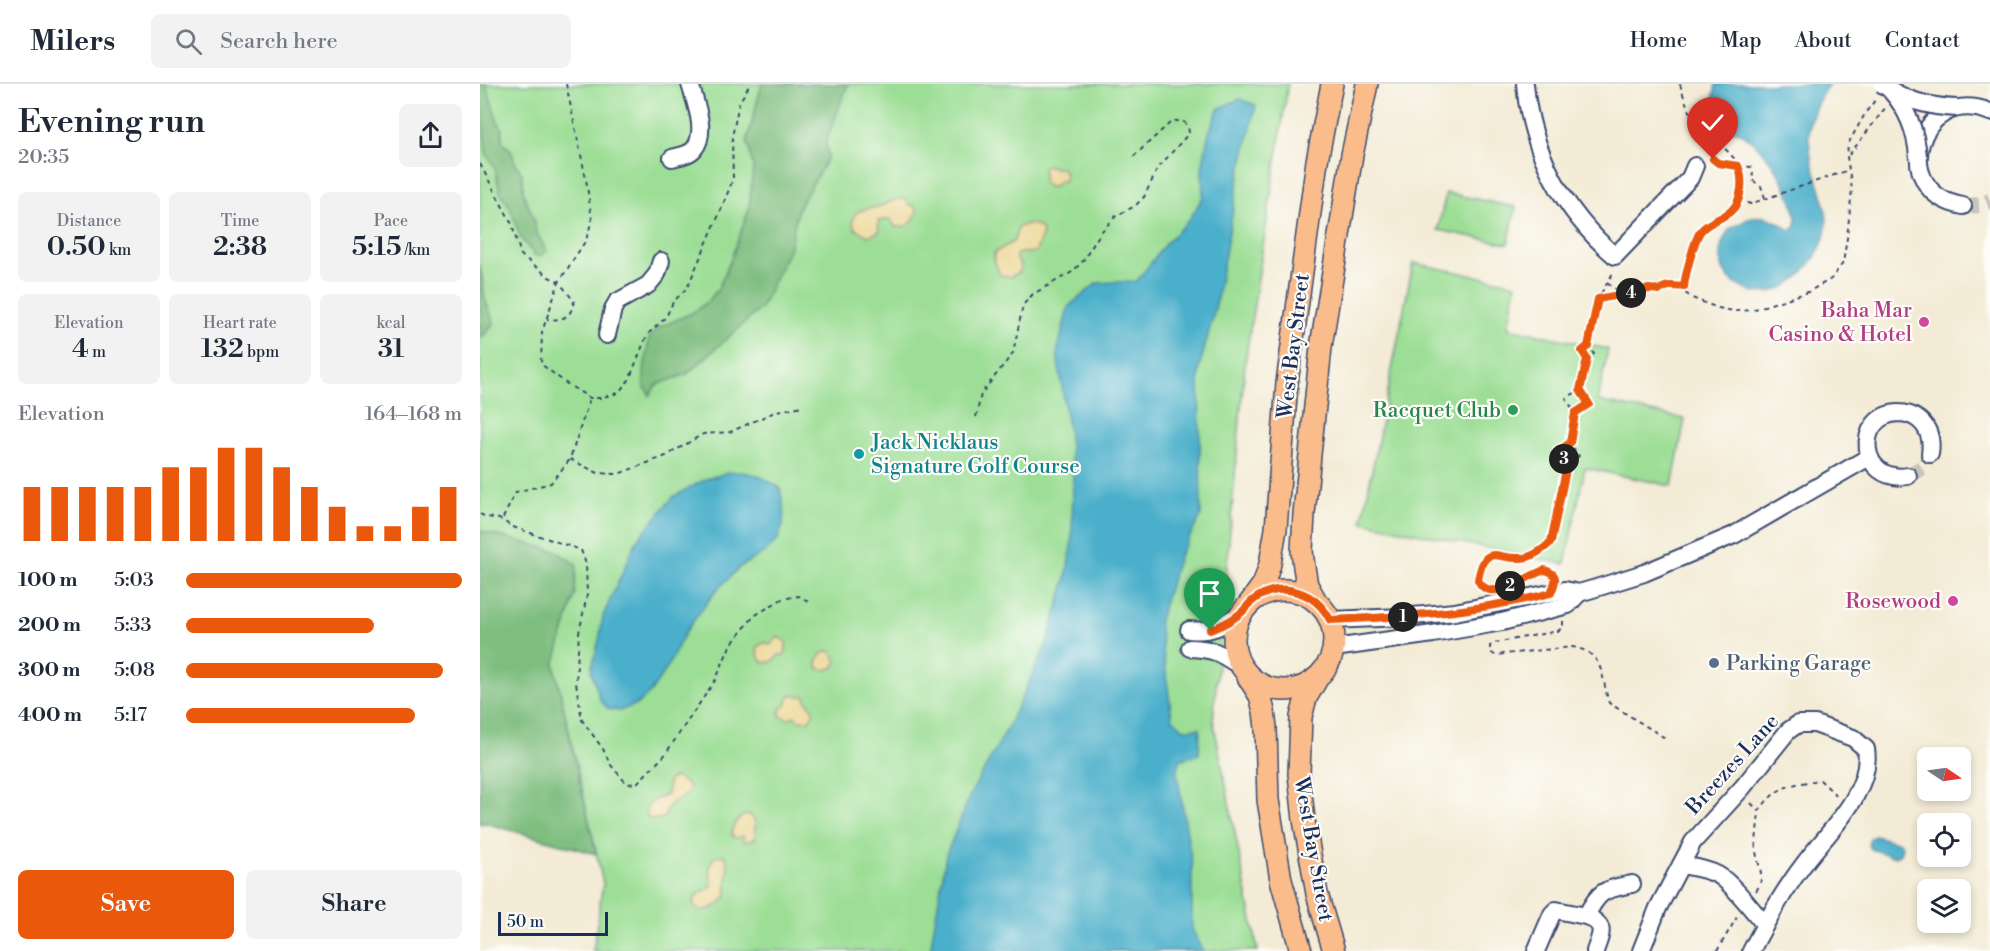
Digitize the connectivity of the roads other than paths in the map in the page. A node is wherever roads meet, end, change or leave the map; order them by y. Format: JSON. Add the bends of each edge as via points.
{"nodes":[{"id":1,"x":690,"y":84,"type":"edge"},
{"id":2,"x":1332,"y":84,"type":"edge"},
{"id":3,"x":1367,"y":84,"type":"edge"},
{"id":4,"x":1525,"y":84,"type":"edge"},
{"id":5,"x":1886,"y":92,"type":"edge"},
{"id":6,"x":1957,"y":108,"type":"junction"},
{"id":7,"x":1990,"y":112,"type":"edge"},
{"id":8,"x":1918,"y":156,"type":"junction"},
{"id":9,"x":672,"y":159,"type":"dead end"},
{"id":10,"x":1695,"y":166,"type":"dead end"},
{"id":11,"x":1963,"y":207,"type":"tunnel mouth"},
{"id":12,"x":661,"y":261,"type":"dead end"},
{"id":13,"x":607,"y":335,"type":"dead end"},
{"id":14,"x":1930,"y":454,"type":"dead end"},
{"id":15,"x":1869,"y":457,"type":"junction"},
{"id":16,"x":1908,"y":476,"type":"dead end"},
{"id":17,"x":1579,"y":593,"type":"junction"},
{"id":18,"x":1316,"y":601,"type":"junction"},
{"id":19,"x":1245,"y":608,"type":"junction"},
{"id":20,"x":1330,"y":620,"type":"junction"},
{"id":21,"x":1189,"y":630,"type":"dead end"},
{"id":22,"x":1190,"y":648,"type":"dead end"},
{"id":23,"x":1334,"y":648,"type":"junction"},
{"id":24,"x":1244,"y":671,"type":"junction"},
{"id":25,"x":1317,"y":679,"type":"junction"},
{"id":26,"x":1681,"y":865,"type":"junction"},
{"id":27,"x":1632,"y":884,"type":"dead end"},
{"id":28,"x":1586,"y":916,"type":"junction"},
{"id":29,"x":1765,"y":925,"type":"junction"},
{"id":30,"x":1301,"y":951,"type":"edge"},
{"id":31,"x":1334,"y":951,"type":"edge"},
{"id":32,"x":1536,"y":951,"type":"edge"},
{"id":33,"x":1595,"y":951,"type":"edge"},
{"id":34,"x":1641,"y":951,"type":"edge"},
{"id":35,"x":1750,"y":951,"type":"edge"}],
"edges":[{"from":1,"to":9,"type":"street","via":[[699,118],[698,139],[694,149]]},
{"from":2,"to":19,"type":"main road","name":"West Bay Street","via":[[1317,161],[1287,383],[1276,529],[1264,583]]},
{"from":3,"to":18,"type":"main road","name":"West Bay Street","via":[[1321,347],[1303,525],[1307,585]]},
{"from":4,"to":10,"type":"street","via":[[1531,120],[1546,167],[1576,216],[1615,256],[1690,177]]},
{"from":5,"to":6,"type":"street","bridge":true},
{"from":5,"to":8,"type":"street","bridge":true,"via":[[1901,104],[1912,126]]},
{"from":6,"to":7,"type":"street"},
{"from":6,"to":8,"type":"street","via":[[1929,126]]},
{"from":8,"to":11,"type":"street","via":[[1924,180],[1934,193]]},
{"from":12,"to":13,"type":"street","via":[[648,285],[617,302]]},
{"from":14,"to":15,"type":"street","via":[[1930,439],[1924,425],[1912,416],[1898,413],[1883,417],[1872,428],[1867,442]]},
{"from":15,"to":16,"type":"street","via":[[1887,475]]},
{"from":15,"to":17,"type":"street","via":[[1734,536],[1644,573]]},
{"from":17,"to":20,"type":"street","via":[[1565,590],[1455,612]]},
{"from":17,"to":23,"type":"street","via":[[1562,607],[1479,627]]},
{"from":18,"to":19,"type":"main road","via":[[1286,590],[1270,592]]},
{"from":18,"to":20,"type":"main road"},
{"from":19,"to":21,"type":"street","via":[[1220,627]]},
{"from":19,"to":24,"type":"main road","via":[[1236,623],[1233,645]]},
{"from":20,"to":23,"type":"main road"},
{"from":22,"to":24,"type":"street","via":[[1211,649]]},
{"from":23,"to":25,"type":"main road"},
{"from":24,"to":25,"type":"main road","via":[[1266,688],[1279,691],[1301,688]]},
{"from":24,"to":30,"type":"main road","name":"West Bay Street","via":[[1260,696],[1264,711],[1268,800],[1281,880]]},
{"from":25,"to":31,"type":"main road","name":"West Bay Street","via":[[1300,717],[1299,774],[1317,894]]},
{"from":26,"to":29,"type":"street","via":[[1720,876]]},
{"from":26,"to":29,"type":"street","name":"Breezes Lane","via":[[1693,842],[1788,731],[1809,723],[1853,738],[1866,749],[1868,761],[1856,795],[1803,865]]},
{"from":26,"to":34,"type":"street","name":"Breezes Lane"},
{"from":27,"to":28,"type":"street","via":[[1604,890]]},
{"from":28,"to":32,"type":"street","via":[[1556,910]]},
{"from":28,"to":33,"type":"street","via":[[1598,921],[1601,928]]},
{"from":29,"to":35,"type":"street","name":"Breezes Lane"}]}
